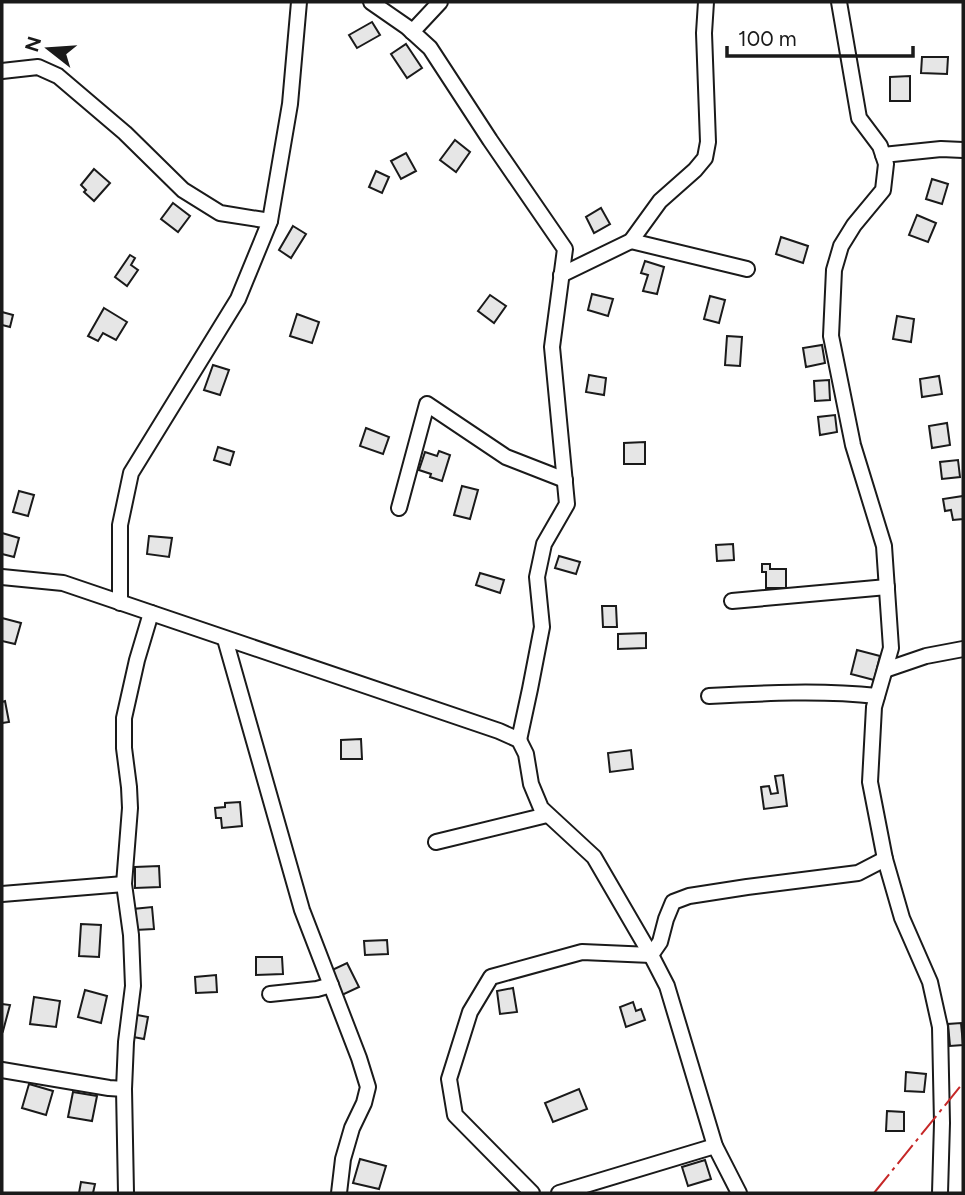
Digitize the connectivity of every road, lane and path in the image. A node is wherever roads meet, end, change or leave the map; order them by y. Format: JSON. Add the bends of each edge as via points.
{"nodes":[{"id":1,"x":299,"y":2,"type":"edge"},
{"id":2,"x":371,"y":2,"type":"edge"},
{"id":3,"x":440,"y":2,"type":"edge"},
{"id":4,"x":706,"y":2,"type":"edge"},
{"id":5,"x":839,"y":2,"type":"edge"},
{"id":6,"x":412,"y":32,"type":"junction"},
{"id":7,"x":2,"y":71,"type":"edge"},
{"id":8,"x":963,"y":150,"type":"edge"},
{"id":9,"x":883,"y":155,"type":"junction"},
{"id":10,"x":270,"y":221,"type":"junction"},
{"id":11,"x":631,"y":241,"type":"junction"},
{"id":12,"x":747,"y":269,"type":"dead end"},
{"id":13,"x":561,"y":275,"type":"junction"},
{"id":14,"x":565,"y":480,"type":"junction"},
{"id":15,"x":399,"y":508,"type":"dead end"},
{"id":16,"x":2,"y":577,"type":"edge"},
{"id":17,"x":887,"y":587,"type":"junction"},
{"id":18,"x":732,"y":601,"type":"dead end"},
{"id":19,"x":120,"y":603,"type":"junction"},
{"id":20,"x":151,"y":613,"type":"junction"},
{"id":21,"x":225,"y":639,"type":"junction"},
{"id":22,"x":963,"y":649,"type":"edge"},
{"id":23,"x":885,"y":670,"type":"junction"},
{"id":24,"x":709,"y":696,"type":"dead end"},
{"id":25,"x":877,"y":696,"type":"junction"},
{"id":26,"x":519,"y":740,"type":"junction"},
{"id":27,"x":547,"y":815,"type":"junction"},
{"id":28,"x":436,"y":842,"type":"dead end"},
{"id":29,"x":885,"y":859,"type":"junction"},
{"id":30,"x":124,"y":884,"type":"junction"},
{"id":31,"x":2,"y":894,"type":"edge"},
{"id":32,"x":651,"y":955,"type":"junction"},
{"id":33,"x":331,"y":985,"type":"junction"},
{"id":34,"x":270,"y":994,"type":"dead end"},
{"id":35,"x":2,"y":1070,"type":"edge"},
{"id":36,"x":124,"y":1089,"type":"junction"},
{"id":37,"x":715,"y":1146,"type":"junction"},
{"id":38,"x":126,"y":1193,"type":"edge"},
{"id":39,"x":339,"y":1193,"type":"edge"},
{"id":40,"x":532,"y":1193,"type":"edge"},
{"id":41,"x":559,"y":1193,"type":"edge"},
{"id":42,"x":739,"y":1193,"type":"edge"},
{"id":43,"x":940,"y":1193,"type":"edge"}],
"edges":[{"from":1,"to":10,"type":"street","via":[[290,104]]},
{"from":2,"to":6,"type":"street"},
{"from":3,"to":6,"type":"street"},
{"from":4,"to":11,"type":"street","via":[[705,158],[660,201]]},
{"from":5,"to":9,"type":"street","via":[[859,118]]},
{"from":6,"to":13,"type":"street","via":[[430,48],[565,249]]},
{"from":7,"to":10,"type":"street","via":[[38,67],[58,76],[183,190],[220,213]]},
{"from":8,"to":9,"type":"street"},
{"from":9,"to":17,"type":"street","via":[[883,190],[841,246],[834,270],[831,336],[853,445],[884,545]]},
{"from":10,"to":19,"type":"street","via":[[238,299],[131,473],[120,525]]},
{"from":11,"to":12,"type":"street"},
{"from":11,"to":13,"type":"street"},
{"from":13,"to":14,"type":"street","via":[[552,347]]},
{"from":14,"to":15,"type":"street","via":[[506,457],[427,404]]},
{"from":14,"to":26,"type":"street","via":[[567,504],[544,544],[537,577],[541,627]]},
{"from":16,"to":19,"type":"street","via":[[63,583]]},
{"from":17,"to":18,"type":"street"},
{"from":17,"to":23,"type":"street","via":[[891,648]]},
{"from":19,"to":20,"type":"street"},
{"from":20,"to":21,"type":"street"},
{"from":20,"to":30,"type":"street","via":[[124,718],[130,808]]},
{"from":21,"to":26,"type":"street"},
{"from":21,"to":33,"type":"street","via":[[302,910]]},
{"from":22,"to":23,"type":"street"},
{"from":23,"to":25,"type":"street"},
{"from":24,"to":25,"type":"street","via":[[790,692]]},
{"from":25,"to":29,"type":"street","via":[[870,782]]},
{"from":26,"to":27,"type":"street","via":[[531,784]]},
{"from":27,"to":28,"type":"street"},
{"from":27,"to":32,"type":"street","via":[[594,858]]},
{"from":29,"to":32,"type":"street","via":[[858,873],[673,902]]},
{"from":29,"to":43,"type":"street","via":[[902,918],[930,982],[940,1027]]},
{"from":30,"to":31,"type":"street"},
{"from":30,"to":36,"type":"street","via":[[133,986]]},
{"from":32,"to":37,"type":"street","via":[[667,986]]},
{"from":32,"to":40,"type":"street","via":[[582,952],[491,977],[470,1012],[449,1079],[455,1115]]},
{"from":33,"to":34,"type":"street"},
{"from":33,"to":39,"type":"street","via":[[368,1087],[343,1159]]},
{"from":35,"to":36,"type":"street"},
{"from":36,"to":38,"type":"street"},
{"from":37,"to":41,"type":"street"},
{"from":37,"to":42,"type":"street"}]}
